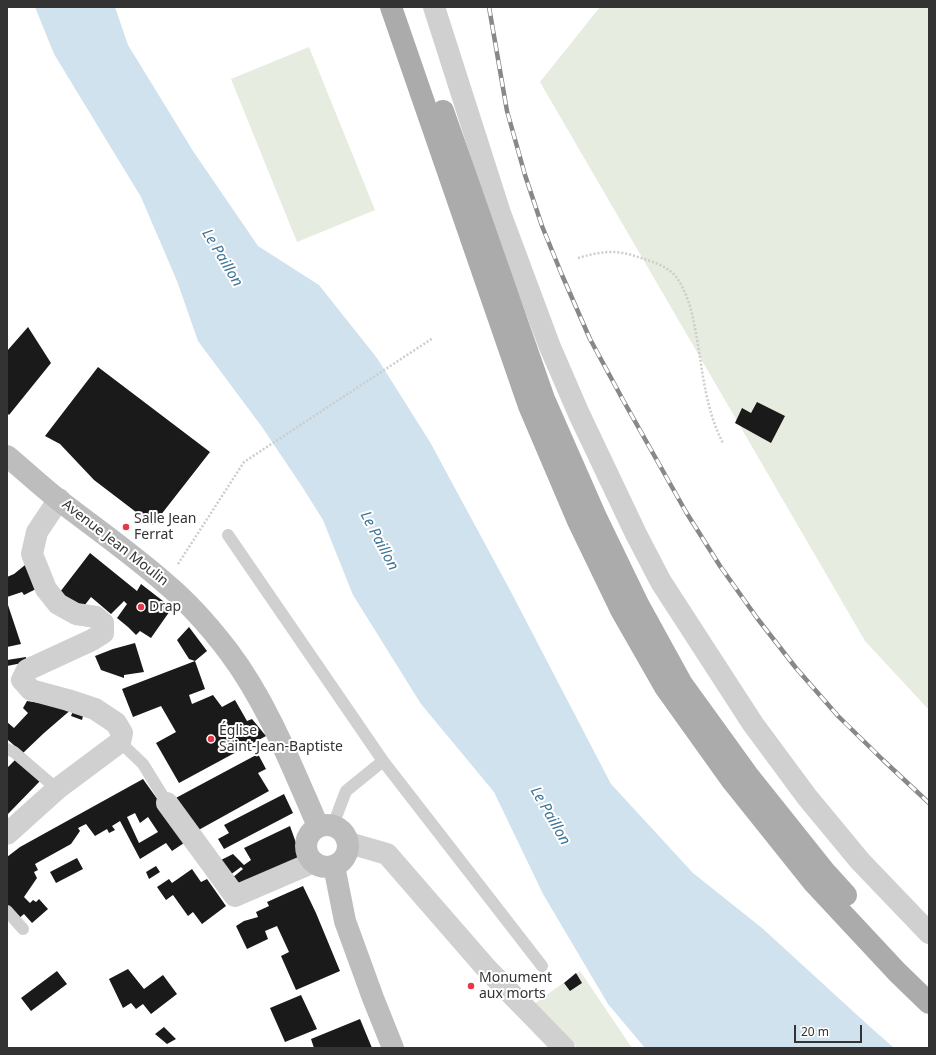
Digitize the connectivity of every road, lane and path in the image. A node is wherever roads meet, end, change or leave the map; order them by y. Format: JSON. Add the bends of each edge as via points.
{"nodes":[{"id":1,"x":391,"y":7,"type":"edge"},
{"id":2,"x":407,"y":7,"type":"edge"},
{"id":3,"x":434,"y":7,"type":"edge"},
{"id":4,"x":578,"y":258,"type":"dead end"},
{"id":5,"x":433,"y":338,"type":"dead end"},
{"id":6,"x":723,"y":442,"type":"dead end"},
{"id":7,"x":7,"y":456,"type":"edge"},
{"id":8,"x":59,"y":499,"type":"junction"},
{"id":9,"x":228,"y":535,"type":"dead end"},
{"id":10,"x":166,"y":583,"type":"junction"},
{"id":11,"x":120,"y":742,"type":"junction"},
{"id":12,"x":7,"y":749,"type":"edge"},
{"id":13,"x":383,"y":761,"type":"junction"},
{"id":14,"x":57,"y":789,"type":"junction"},
{"id":15,"x":167,"y":803,"type":"joint"},
{"id":16,"x":325,"y":826,"type":"junction"},
{"id":17,"x":7,"y":834,"type":"edge"},
{"id":18,"x":349,"y":844,"type":"junction"},
{"id":19,"x":324,"y":864,"type":"junction"},
{"id":20,"x":7,"y":911,"type":"edge"},
{"id":21,"x":23,"y":929,"type":"dead end"},
{"id":22,"x":929,"y":933,"type":"edge"},
{"id":23,"x":542,"y":966,"type":"dead end"},
{"id":24,"x":929,"y":983,"type":"edge"},
{"id":25,"x":929,"y":1003,"type":"edge"},
{"id":26,"x":393,"y":1048,"type":"edge"},
{"id":27,"x":564,"y":1048,"type":"edge"}],
"edges":[{"from":1,"to":25,"type":"main road","via":[[529,406],[578,521],[621,610],[665,687],[733,782],[813,882]]},
{"from":2,"to":24,"type":"main road","via":[[544,399],[638,604],[682,684],[747,774],[826,873]]},
{"from":3,"to":22,"type":"street","via":[[500,213],[550,348],[582,421],[661,582],[753,724],[807,798],[860,861]]},
{"from":4,"to":6,"type":"path","via":[[609,251],[623,253],[650,260],[665,267],[677,278],[690,302],[708,404]]},
{"from":5,"to":10,"type":"path","via":[[244,462]]},
{"from":7,"to":8,"type":"street","name":"Avenue Jean Moulin"},
{"from":8,"to":10,"type":"street","name":"Avenue Jean Moulin"},
{"from":8,"to":11,"type":"street","via":[[37,532],[32,554],[46,589],[58,604],[76,614],[96,617],[103,624],[103,633],[26,670],[22,680],[31,690],[95,709],[116,723],[122,733]]},
{"from":9,"to":13,"type":"lane"},
{"from":10,"to":16,"type":"street","name":"Avenue Jean Moulin","via":[[205,622],[250,682]]},
{"from":11,"to":14,"type":"street"},
{"from":11,"to":15,"type":"lane","via":[[143,764]]},
{"from":12,"to":14,"type":"lane","via":[[14,752]]},
{"from":13,"to":16,"type":"lane","via":[[346,791]]},
{"from":13,"to":23,"type":"lane"},
{"from":14,"to":17,"type":"street"},
{"from":15,"to":19,"type":"street","via":[[235,896]]},
{"from":16,"to":18,"type":"street","via":[[339,827],[344,831]]},
{"from":16,"to":19,"type":"street","via":[[312,830],[306,843],[309,857]]},
{"from":18,"to":19,"type":"street","via":[[345,858],[340,863]]},
{"from":18,"to":27,"type":"street","via":[[387,854],[487,969]]},
{"from":19,"to":26,"type":"street"},
{"from":20,"to":21,"type":"lane"}]}
